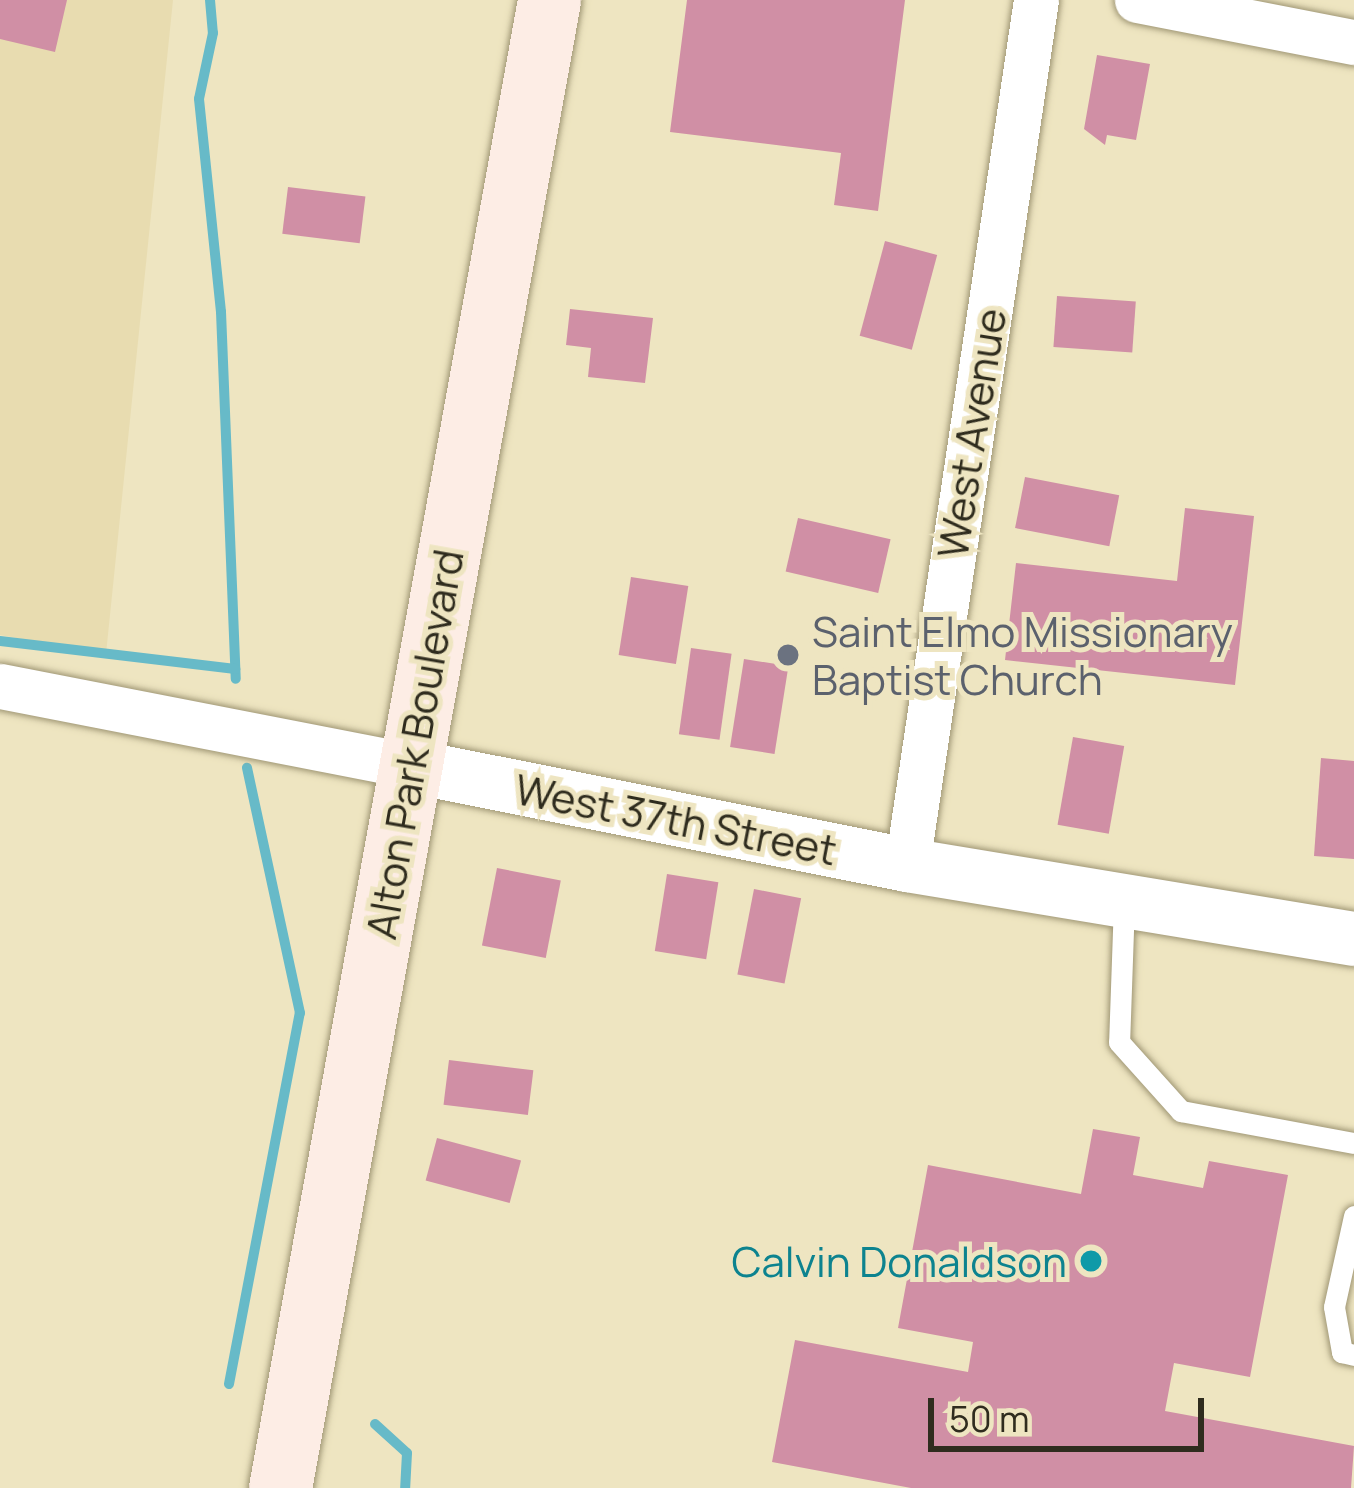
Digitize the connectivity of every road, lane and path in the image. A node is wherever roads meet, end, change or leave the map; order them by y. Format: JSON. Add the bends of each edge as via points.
{"nodes":[{"id":1,"x":549,"y":0,"type":"edge"},
{"id":2,"x":1036,"y":0,"type":"edge"},
{"id":3,"x":1137,"y":0,"type":"edge"},
{"id":4,"x":1354,"y":42,"type":"edge"},
{"id":5,"x":0,"y":686,"type":"edge"},
{"id":6,"x":410,"y":766,"type":"junction"},
{"id":7,"x":907,"y":866,"type":"junction"},
{"id":8,"x":1124,"y":901,"type":"junction"},
{"id":9,"x":1354,"y":939,"type":"edge"},
{"id":10,"x":1354,"y":1143,"type":"edge"},
{"id":11,"x":1354,"y":1216,"type":"edge"},
{"id":12,"x":1352,"y":1244,"type":"edge"},
{"id":13,"x":1354,"y":1355,"type":"edge"},
{"id":14,"x":280,"y":1488,"type":"edge"}],
"edges":[{"from":1,"to":6,"type":"main road","name":"Alton Park Boulevard"},
{"from":2,"to":7,"type":"street","name":"West Avenue"},
{"from":3,"to":4,"type":"street"},
{"from":5,"to":6,"type":"street","name":"West 37th Street"},
{"from":6,"to":7,"type":"street","name":"West 37th Street"},
{"from":6,"to":14,"type":"main road","name":"Alton Park Boulevard"},
{"from":7,"to":8,"type":"street","name":"West 37th Street"},
{"from":8,"to":9,"type":"street","name":"West 37th Street"},
{"from":8,"to":10,"type":"lane","via":[[1118,1042],[1181,1111]]},
{"from":11,"to":12,"type":"lane"},
{"from":12,"to":13,"type":"lane","via":[[1334,1307],[1342,1352]]}]}
